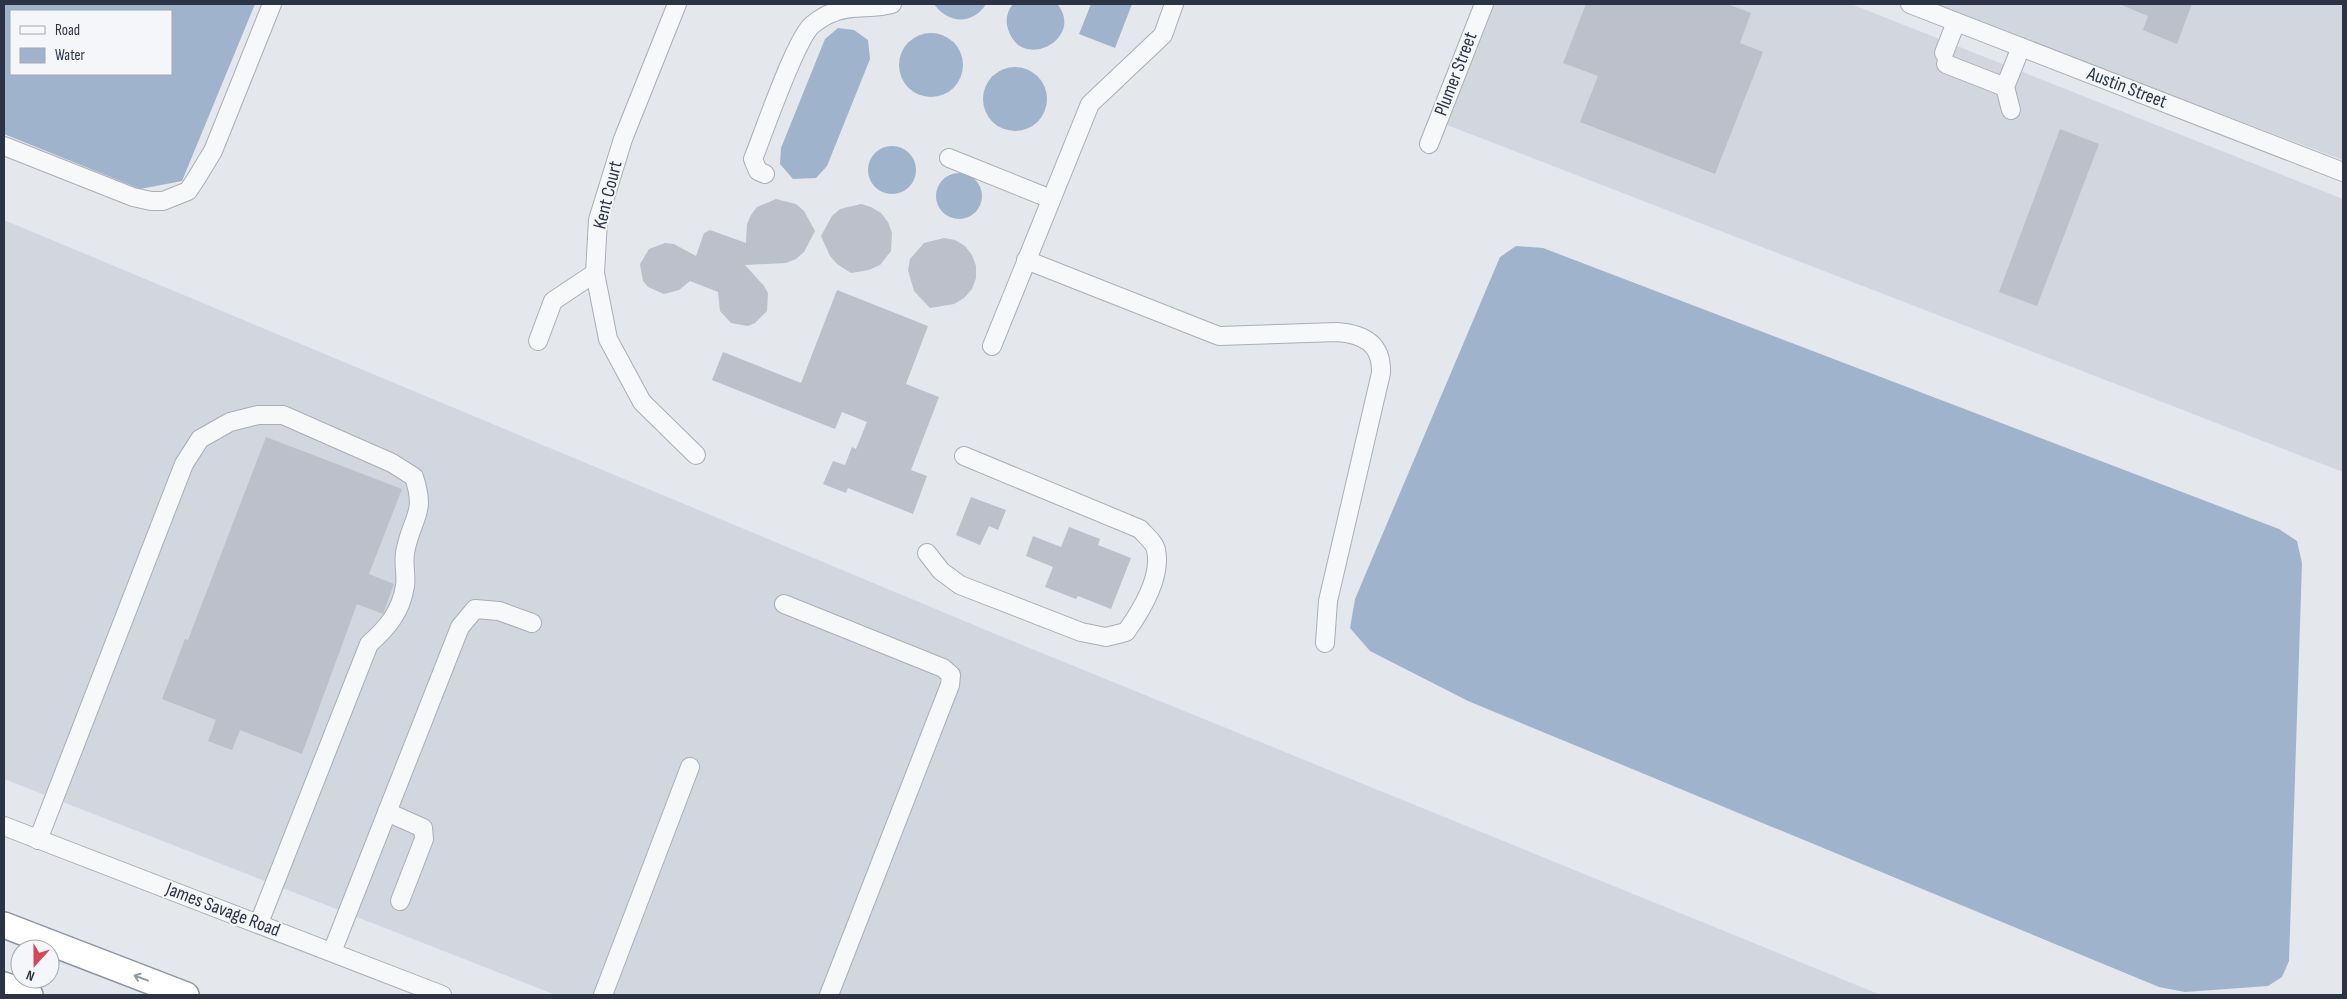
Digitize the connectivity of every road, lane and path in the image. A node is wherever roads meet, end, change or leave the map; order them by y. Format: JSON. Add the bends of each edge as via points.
{"nodes":[{"id":1,"x":272,"y":4,"type":"edge"},
{"id":2,"x":677,"y":4,"type":"edge"},
{"id":3,"x":892,"y":4,"type":"edge"},
{"id":4,"x":1174,"y":4,"type":"edge"},
{"id":5,"x":1484,"y":4,"type":"edge"},
{"id":6,"x":1910,"y":4,"type":"edge"},
{"id":7,"x":1956,"y":22,"type":"junction"},
{"id":8,"x":2021,"y":47,"type":"junction"},
{"id":9,"x":2005,"y":87,"type":"junction"},
{"id":10,"x":2011,"y":110,"type":"dead end"},
{"id":11,"x":1429,"y":144,"type":"dead end"},
{"id":12,"x":4,"y":146,"type":"edge"},
{"id":13,"x":949,"y":158,"type":"dead end"},
{"id":14,"x":2343,"y":172,"type":"edge"},
{"id":15,"x":765,"y":174,"type":"dead end"},
{"id":16,"x":1051,"y":199,"type":"junction"},
{"id":17,"x":1026,"y":260,"type":"junction"},
{"id":18,"x":595,"y":273,"type":"junction"},
{"id":19,"x":538,"y":341,"type":"dead end"},
{"id":20,"x":992,"y":346,"type":"dead end"},
{"id":21,"x":696,"y":455,"type":"dead end"},
{"id":22,"x":964,"y":456,"type":"dead end"},
{"id":23,"x":926,"y":553,"type":"dead end"},
{"id":24,"x":784,"y":604,"type":"dead end"},
{"id":25,"x":532,"y":623,"type":"dead end"},
{"id":26,"x":1325,"y":643,"type":"dead end"},
{"id":27,"x":690,"y":766,"type":"dead end"},
{"id":28,"x":387,"y":812,"type":"junction"},
{"id":29,"x":4,"y":826,"type":"edge"},
{"id":30,"x":38,"y":840,"type":"junction"},
{"id":31,"x":400,"y":901,"type":"dead end"},
{"id":32,"x":259,"y":923,"type":"junction"},
{"id":33,"x":4,"y":925,"type":"edge"},
{"id":34,"x":332,"y":952,"type":"junction"},
{"id":35,"x":4,"y":985,"type":"edge"},
{"id":36,"x":30,"y":995,"type":"edge"},
{"id":37,"x":186,"y":995,"type":"edge"},
{"id":38,"x":442,"y":995,"type":"edge"},
{"id":39,"x":603,"y":995,"type":"edge"},
{"id":40,"x":829,"y":995,"type":"edge"}],
"edges":[{"from":1,"to":12,"type":"street","via":[[213,151],[188,191],[163,201],[133,198]]},
{"from":2,"to":18,"type":"street","name":"Kent Court","via":[[623,139],[598,220]]},
{"from":3,"to":15,"type":"street","via":[[832,12],[811,26],[798,47],[753,158],[758,171]]},
{"from":4,"to":16,"type":"street","via":[[1163,35],[1090,104]]},
{"from":5,"to":11,"type":"street","name":"Plumer Street"},
{"from":6,"to":7,"type":"street","name":"Austin Street"},
{"from":7,"to":8,"type":"street","name":"Austin Street"},
{"from":7,"to":9,"type":"street","via":[[1945,59]]},
{"from":8,"to":9,"type":"street"},
{"from":8,"to":14,"type":"street","name":"Austin Street"},
{"from":9,"to":10,"type":"street"},
{"from":13,"to":16,"type":"street"},
{"from":16,"to":17,"type":"street"},
{"from":17,"to":20,"type":"street"},
{"from":17,"to":26,"type":"street","via":[[1220,336],[1337,332],[1353,333],[1371,342],[1382,359],[1382,373],[1328,601]]},
{"from":18,"to":19,"type":"street","via":[[553,301]]},
{"from":18,"to":21,"type":"street","name":"Kent Court","via":[[608,339],[642,402]]},
{"from":22,"to":23,"type":"street","via":[[1140,529],[1156,548],[1157,569],[1140,613],[1126,632],[1106,637],[1081,632],[960,585],[941,571]]},
{"from":24,"to":40,"type":"street","via":[[943,668],[952,675]]},
{"from":25,"to":28,"type":"street","via":[[499,611],[475,609],[460,626]]},
{"from":27,"to":39,"type":"street"},
{"from":28,"to":31,"type":"street","via":[[423,828],[424,839]]},
{"from":28,"to":34,"type":"street"},
{"from":29,"to":30,"type":"street","name":"James Savage Road"},
{"from":30,"to":32,"type":"street","name":"James Savage Road"},
{"from":30,"to":32,"type":"street","via":[[184,464],[200,439],[230,422],[258,414],[283,416],[392,463],[414,477],[419,491],[419,514],[406,548],[406,586],[394,619],[369,644]]},
{"from":32,"to":34,"type":"street","name":"James Savage Road"},
{"from":37,"to":33,"type":"highway","one_way":true},
{"from":34,"to":38,"type":"street","name":"James Savage Road"},
{"from":35,"to":36,"type":"highway"}]}
